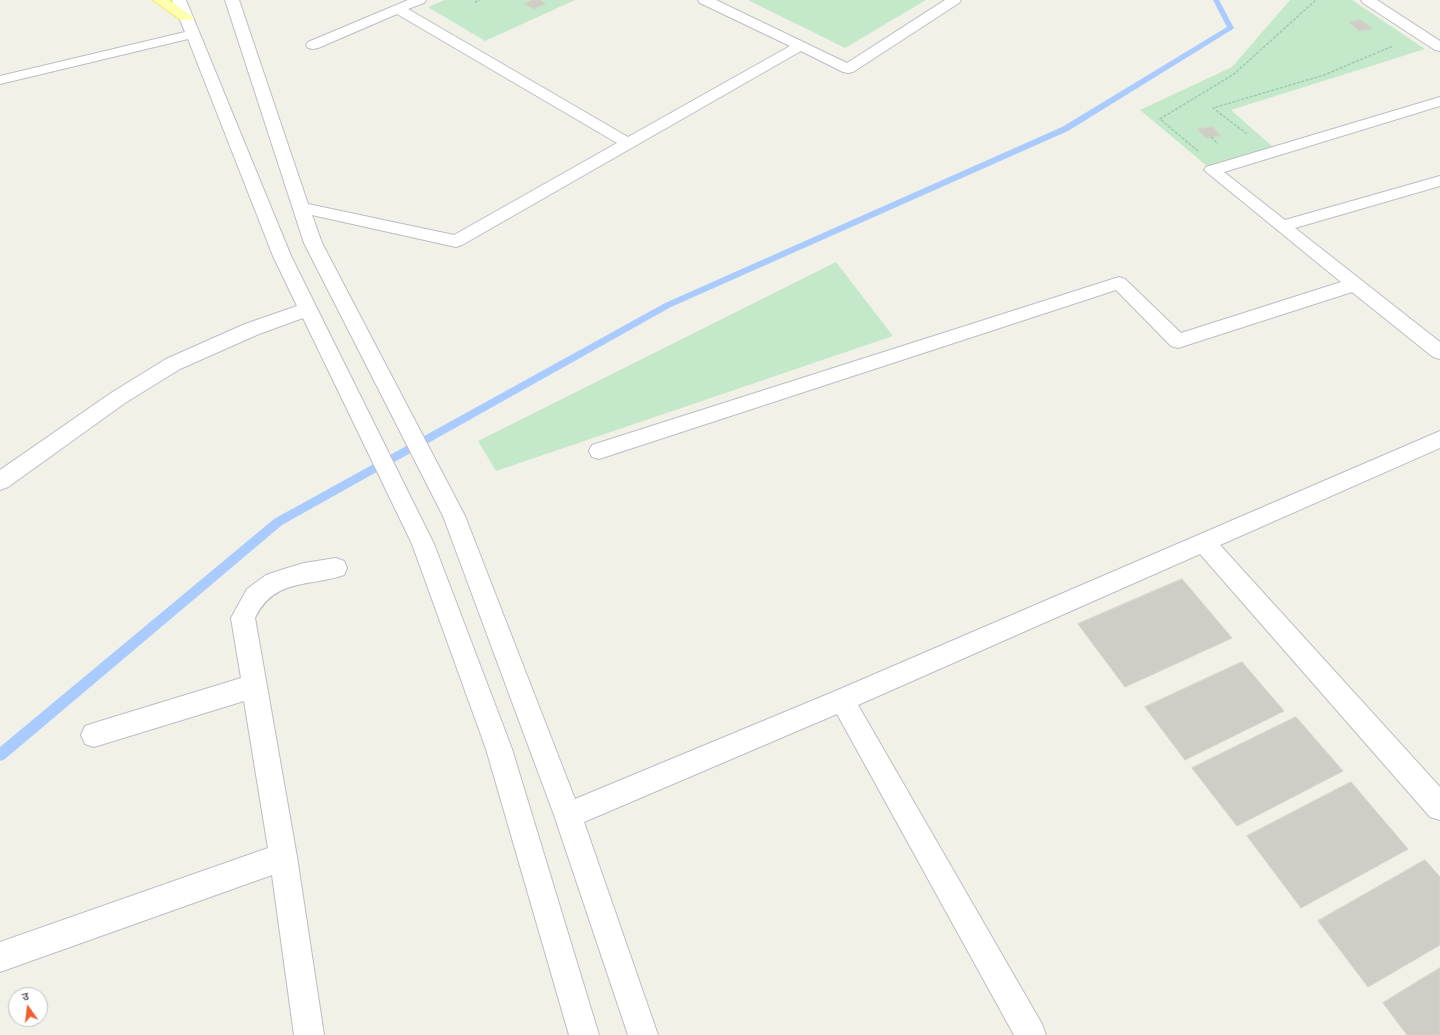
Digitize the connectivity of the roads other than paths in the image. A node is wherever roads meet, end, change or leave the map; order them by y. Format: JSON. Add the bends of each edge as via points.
{"nodes":[{"id":1,"x":160,"y":0,"type":"edge"},
{"id":2,"x":179,"y":0,"type":"edge"},
{"id":3,"x":232,"y":0,"type":"edge"},
{"id":4,"x":419,"y":0,"type":"edge"},
{"id":5,"x":705,"y":0,"type":"edge"},
{"id":6,"x":954,"y":0,"type":"edge"},
{"id":7,"x":1368,"y":0,"type":"edge"},
{"id":8,"x":398,"y":9,"type":"junction"},
{"id":9,"x":186,"y":17,"type":"junction"},
{"id":10,"x":193,"y":34,"type":"junction"},
{"id":11,"x":313,"y":45,"type":"dead end"},
{"id":12,"x":800,"y":46,"type":"junction"},
{"id":13,"x":1440,"y":47,"type":"edge"},
{"id":14,"x":0,"y":80,"type":"edge"},
{"id":15,"x":1440,"y":101,"type":"edge"},
{"id":16,"x":628,"y":143,"type":"junction"},
{"id":17,"x":1440,"y":181,"type":"edge"},
{"id":18,"x":300,"y":207,"type":"junction"},
{"id":19,"x":1282,"y":226,"type":"junction"},
{"id":20,"x":1356,"y":284,"type":"junction"},
{"id":21,"x":308,"y":309,"type":"junction"},
{"id":22,"x":1440,"y":352,"type":"edge"},
{"id":23,"x":1440,"y":440,"type":"edge"},
{"id":24,"x":599,"y":451,"type":"dead end"},
{"id":25,"x":0,"y":481,"type":"edge"},
{"id":26,"x":1204,"y":543,"type":"junction"},
{"id":27,"x":336,"y":568,"type":"dead end"},
{"id":28,"x":254,"y":686,"type":"junction"},
{"id":29,"x":842,"y":700,"type":"junction"},
{"id":30,"x":94,"y":735,"type":"dead end"},
{"id":31,"x":1440,"y":807,"type":"edge"},
{"id":32,"x":568,"y":815,"type":"junction"},
{"id":33,"x":284,"y":857,"type":"junction"},
{"id":34,"x":0,"y":957,"type":"edge"},
{"id":35,"x":309,"y":1035,"type":"edge"},
{"id":36,"x":584,"y":1035,"type":"edge"},
{"id":37,"x":643,"y":1035,"type":"edge"},
{"id":38,"x":1031,"y":1035,"type":"edge"}],
"edges":[{"from":1,"to":9,"type":"main road"},
{"from":2,"to":9,"type":"street"},
{"from":3,"to":18,"type":"street"},
{"from":4,"to":8,"type":"street"},
{"from":5,"to":12,"type":"street"},
{"from":6,"to":12,"type":"street","via":[[848,69]]},
{"from":7,"to":13,"type":"street"},
{"from":8,"to":11,"type":"street"},
{"from":8,"to":16,"type":"street"},
{"from":9,"to":10,"type":"street"},
{"from":10,"to":14,"type":"street"},
{"from":10,"to":21,"type":"street","via":[[282,256]]},
{"from":12,"to":16,"type":"street"},
{"from":15,"to":19,"type":"street","via":[[1212,170]]},
{"from":16,"to":18,"type":"street","via":[[456,241]]},
{"from":17,"to":19,"type":"street"},
{"from":18,"to":32,"type":"street","via":[[313,243],[454,516]]},
{"from":19,"to":20,"type":"street"},
{"from":20,"to":22,"type":"street"},
{"from":20,"to":24,"type":"street","via":[[1178,341],[1119,282]]},
{"from":21,"to":25,"type":"street","via":[[173,364],[118,398]]},
{"from":21,"to":36,"type":"street","via":[[423,544],[499,749]]},
{"from":23,"to":26,"type":"street"},
{"from":26,"to":29,"type":"street"},
{"from":26,"to":31,"type":"street"},
{"from":27,"to":28,"type":"street","via":[[304,572],[277,581],[256,594],[243,618]]},
{"from":28,"to":30,"type":"street"},
{"from":28,"to":33,"type":"street"},
{"from":29,"to":32,"type":"street"},
{"from":29,"to":38,"type":"street"},
{"from":32,"to":37,"type":"street"},
{"from":33,"to":34,"type":"street"},
{"from":33,"to":35,"type":"street"}]}
